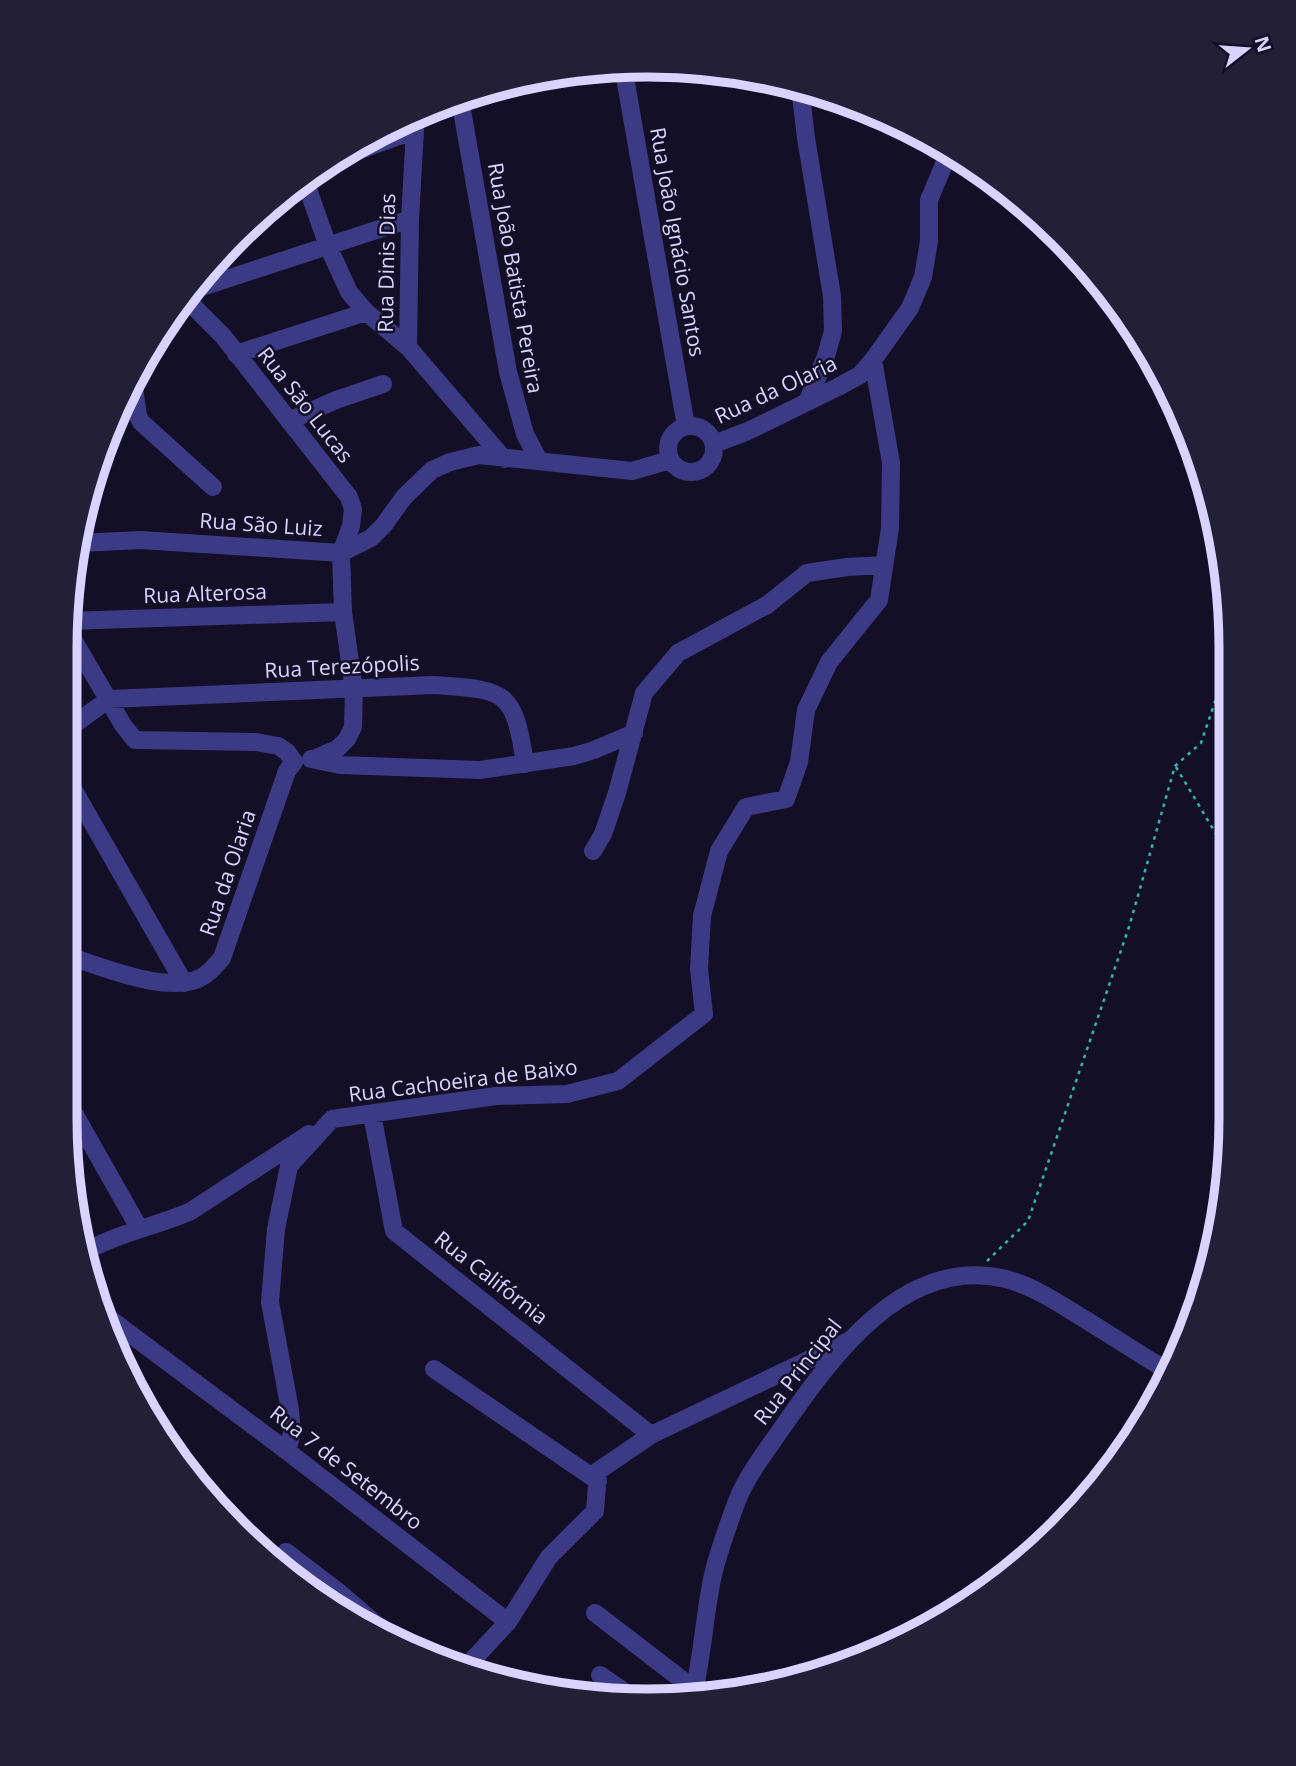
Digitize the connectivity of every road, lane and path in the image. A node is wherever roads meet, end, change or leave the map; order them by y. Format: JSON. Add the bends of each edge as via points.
{"nodes":[{"id":1,"x":625,"y":78,"type":"edge"},
{"id":2,"x":801,"y":98,"type":"edge"},
{"id":3,"x":462,"y":108,"type":"edge"},
{"id":4,"x":413,"y":128,"type":"edge"},
{"id":5,"x":946,"y":160,"type":"edge"},
{"id":6,"x":308,"y":189,"type":"edge"},
{"id":7,"x":410,"y":219,"type":"junction"},
{"id":8,"x":328,"y":246,"type":"junction"},
{"id":9,"x":208,"y":285,"type":"edge"},
{"id":10,"x":192,"y":305,"type":"edge"},
{"id":11,"x":366,"y":312,"type":"junction"},
{"id":12,"x":408,"y":347,"type":"junction"},
{"id":13,"x":236,"y":354,"type":"junction"},
{"id":14,"x":873,"y":360,"type":"junction"},
{"id":15,"x":383,"y":384,"type":"dead end"},
{"id":16,"x":135,"y":397,"type":"edge"},
{"id":17,"x":808,"y":400,"type":"junction"},
{"id":18,"x":289,"y":421,"type":"junction"},
{"id":19,"x":686,"y":426,"type":"junction"},
{"id":20,"x":714,"y":444,"type":"junction"},
{"id":21,"x":504,"y":459,"type":"junction"},
{"id":22,"x":670,"y":460,"type":"junction"},
{"id":23,"x":539,"y":461,"type":"junction"},
{"id":24,"x":213,"y":487,"type":"dead end"},
{"id":25,"x":87,"y":543,"type":"edge"},
{"id":26,"x":341,"y":553,"type":"junction"},
{"id":27,"x":884,"y":565,"type":"junction"},
{"id":28,"x":343,"y":612,"type":"junction"},
{"id":29,"x":78,"y":621,"type":"edge"},
{"id":30,"x":77,"y":646,"type":"edge"},
{"id":31,"x":354,"y":690,"type":"junction"},
{"id":32,"x":1219,"y":690,"type":"edge"},
{"id":33,"x":109,"y":699,"type":"junction"},
{"id":34,"x":77,"y":722,"type":"edge"},
{"id":35,"x":634,"y":733,"type":"junction"},
{"id":36,"x":316,"y":758,"type":"junction"},
{"id":37,"x":295,"y":762,"type":"junction"},
{"id":38,"x":525,"y":764,"type":"junction"},
{"id":39,"x":1175,"y":766,"type":"junction"},
{"id":40,"x":77,"y":796,"type":"edge"},
{"id":41,"x":1219,"y":839,"type":"edge"},
{"id":42,"x":593,"y":851,"type":"dead end"},
{"id":43,"x":77,"y":959,"type":"edge"},
{"id":44,"x":184,"y":983,"type":"junction"},
{"id":45,"x":372,"y":1114,"type":"junction"},
{"id":46,"x":77,"y":1119,"type":"edge"},
{"id":47,"x":332,"y":1119,"type":"junction"},
{"id":48,"x":139,"y":1228,"type":"junction"},
{"id":49,"x":92,"y":1249,"type":"edge"},
{"id":50,"x":971,"y":1276,"type":"junction"},
{"id":51,"x":115,"y":1322,"type":"edge"},
{"id":52,"x":849,"y":1340,"type":"junction"},
{"id":53,"x":434,"y":1368,"type":"dead end"},
{"id":54,"x":1162,"y":1368,"type":"edge"},
{"id":55,"x":651,"y":1435,"type":"junction"},
{"id":56,"x":287,"y":1451,"type":"junction"},
{"id":57,"x":598,"y":1481,"type":"junction"},
{"id":58,"x":286,"y":1552,"type":"dead end"},
{"id":59,"x":595,"y":1613,"type":"dead end"},
{"id":60,"x":366,"y":1615,"type":"edge"},
{"id":61,"x":508,"y":1622,"type":"junction"},
{"id":62,"x":471,"y":1661,"type":"edge"},
{"id":63,"x":600,"y":1675,"type":"dead end"},
{"id":64,"x":694,"y":1687,"type":"edge"},
{"id":65,"x":619,"y":1688,"type":"edge"},
{"id":66,"x":688,"y":1688,"type":"edge"}],
"edges":[{"from":1,"to":19,"type":"street","name":"Rua João Ignácio Santos"},
{"from":2,"to":17,"type":"street","via":[[832,296],[833,331]]},
{"from":3,"to":23,"type":"street","name":"Rua João Batista Pereira","via":[[508,372],[525,434]]},
{"from":4,"to":7,"type":"street","name":"Rua Dinis Dias"},
{"from":5,"to":14,"type":"street","name":"Rua da Olaria","via":[[929,200],[923,277],[910,308]]},
{"from":6,"to":8,"type":"street"},
{"from":7,"to":8,"type":"street"},
{"from":7,"to":12,"type":"street","name":"Rua Dinis Dias"},
{"from":8,"to":9,"type":"street"},
{"from":8,"to":11,"type":"street","via":[[349,292]]},
{"from":10,"to":13,"type":"street","name":"Rua São Lucas"},
{"from":11,"to":12,"type":"street"},
{"from":11,"to":13,"type":"street"},
{"from":12,"to":21,"type":"street","name":"Rua Dinis Dias"},
{"from":13,"to":18,"type":"street","name":"Rua São Lucas"},
{"from":14,"to":17,"type":"street","name":"Rua da Olaria","via":[[860,375]]},
{"from":14,"to":27,"type":"street","via":[[891,463]]},
{"from":15,"to":18,"type":"street"},
{"from":16,"to":24,"type":"street","via":[[141,422]]},
{"from":17,"to":20,"type":"street","name":"Rua da Olaria"},
{"from":18,"to":26,"type":"street","name":"Rua São Lucas","via":[[349,497],[351,526]]},
{"from":19,"to":20,"type":"street","via":[[701,428]]},
{"from":19,"to":22,"type":"street","via":[[670,439]]},
{"from":20,"to":22,"type":"street","via":[[713,459],[702,470],[687,473]]},
{"from":21,"to":23,"type":"street"},
{"from":21,"to":26,"type":"street","via":[[479,455],[432,470],[371,538]]},
{"from":22,"to":23,"type":"street","via":[[632,471]]},
{"from":25,"to":26,"type":"street","name":"Rua São Luiz","via":[[141,540]]},
{"from":26,"to":28,"type":"street","name":"Rua São Luiz"},
{"from":27,"to":35,"type":"street","via":[[807,573],[767,605],[678,653],[644,693]]},
{"from":27,"to":45,"type":"street","name":"Rua Cachoeira de Baixo","via":[[879,600],[829,662],[806,710],[799,762],[786,799],[746,807],[719,851],[702,916],[699,969],[704,1014],[618,1081],[567,1094],[496,1096]]},
{"from":28,"to":29,"type":"street","name":"Rua Alterosa"},
{"from":28,"to":31,"type":"street","name":"Rua São Luiz"},
{"from":30,"to":33,"type":"street"},
{"from":31,"to":33,"type":"street","name":"Rua Terezópolis"},
{"from":31,"to":36,"type":"street","name":"Rua São Luiz","via":[[354,727],[337,749]]},
{"from":31,"to":38,"type":"street","name":"Rua Terezópolis","via":[[433,685],[484,688],[506,699],[514,713]]},
{"from":32,"to":39,"type":"path","via":[[1201,743]]},
{"from":33,"to":34,"type":"street"},
{"from":33,"to":37,"type":"street","via":[[135,740],[256,742],[278,746]]},
{"from":35,"to":38,"type":"street","via":[[594,750]]},
{"from":35,"to":42,"type":"street","via":[[603,834]]},
{"from":36,"to":37,"type":"street"},
{"from":36,"to":38,"type":"street","via":[[340,765],[430,769],[480,770]]},
{"from":37,"to":44,"type":"street","name":"Rua da Olaria","via":[[287,771],[222,958],[209,973]]},
{"from":39,"to":41,"type":"path"},
{"from":39,"to":50,"type":"path","via":[[1129,927],[1028,1221]]},
{"from":40,"to":44,"type":"street"},
{"from":43,"to":44,"type":"street","via":[[152,981]]},
{"from":45,"to":47,"type":"street","name":"Rua Cachoeira de Baixo"},
{"from":45,"to":55,"type":"street","name":"Rua Califórnia","via":[[394,1230]]},
{"from":46,"to":48,"type":"street"},
{"from":47,"to":48,"type":"street","via":[[191,1211]]},
{"from":47,"to":56,"type":"street","name":"Rua Cachoeira de Baixo","via":[[289,1166],[276,1229],[270,1302],[290,1410],[292,1433]]},
{"from":48,"to":49,"type":"street"},
{"from":50,"to":52,"type":"street","name":"Rua Principal","via":[[916,1290],[891,1304]]},
{"from":50,"to":54,"type":"street","name":"Rua Principal","via":[[1005,1279],[1041,1292]]},
{"from":51,"to":56,"type":"street","name":"Rua 7 de Setembro"},
{"from":52,"to":55,"type":"street"},
{"from":52,"to":64,"type":"street","name":"Rua Principal","via":[[747,1478],[713,1574]]},
{"from":53,"to":57,"type":"street"},
{"from":55,"to":57,"type":"street","via":[[598,1471]]},
{"from":56,"to":61,"type":"street","name":"Rua 7 de Setembro"},
{"from":57,"to":61,"type":"street","via":[[595,1511],[549,1557]]},
{"from":58,"to":60,"type":"street"},
{"from":59,"to":66,"type":"street"},
{"from":61,"to":62,"type":"street"},
{"from":63,"to":65,"type":"street"}]}
